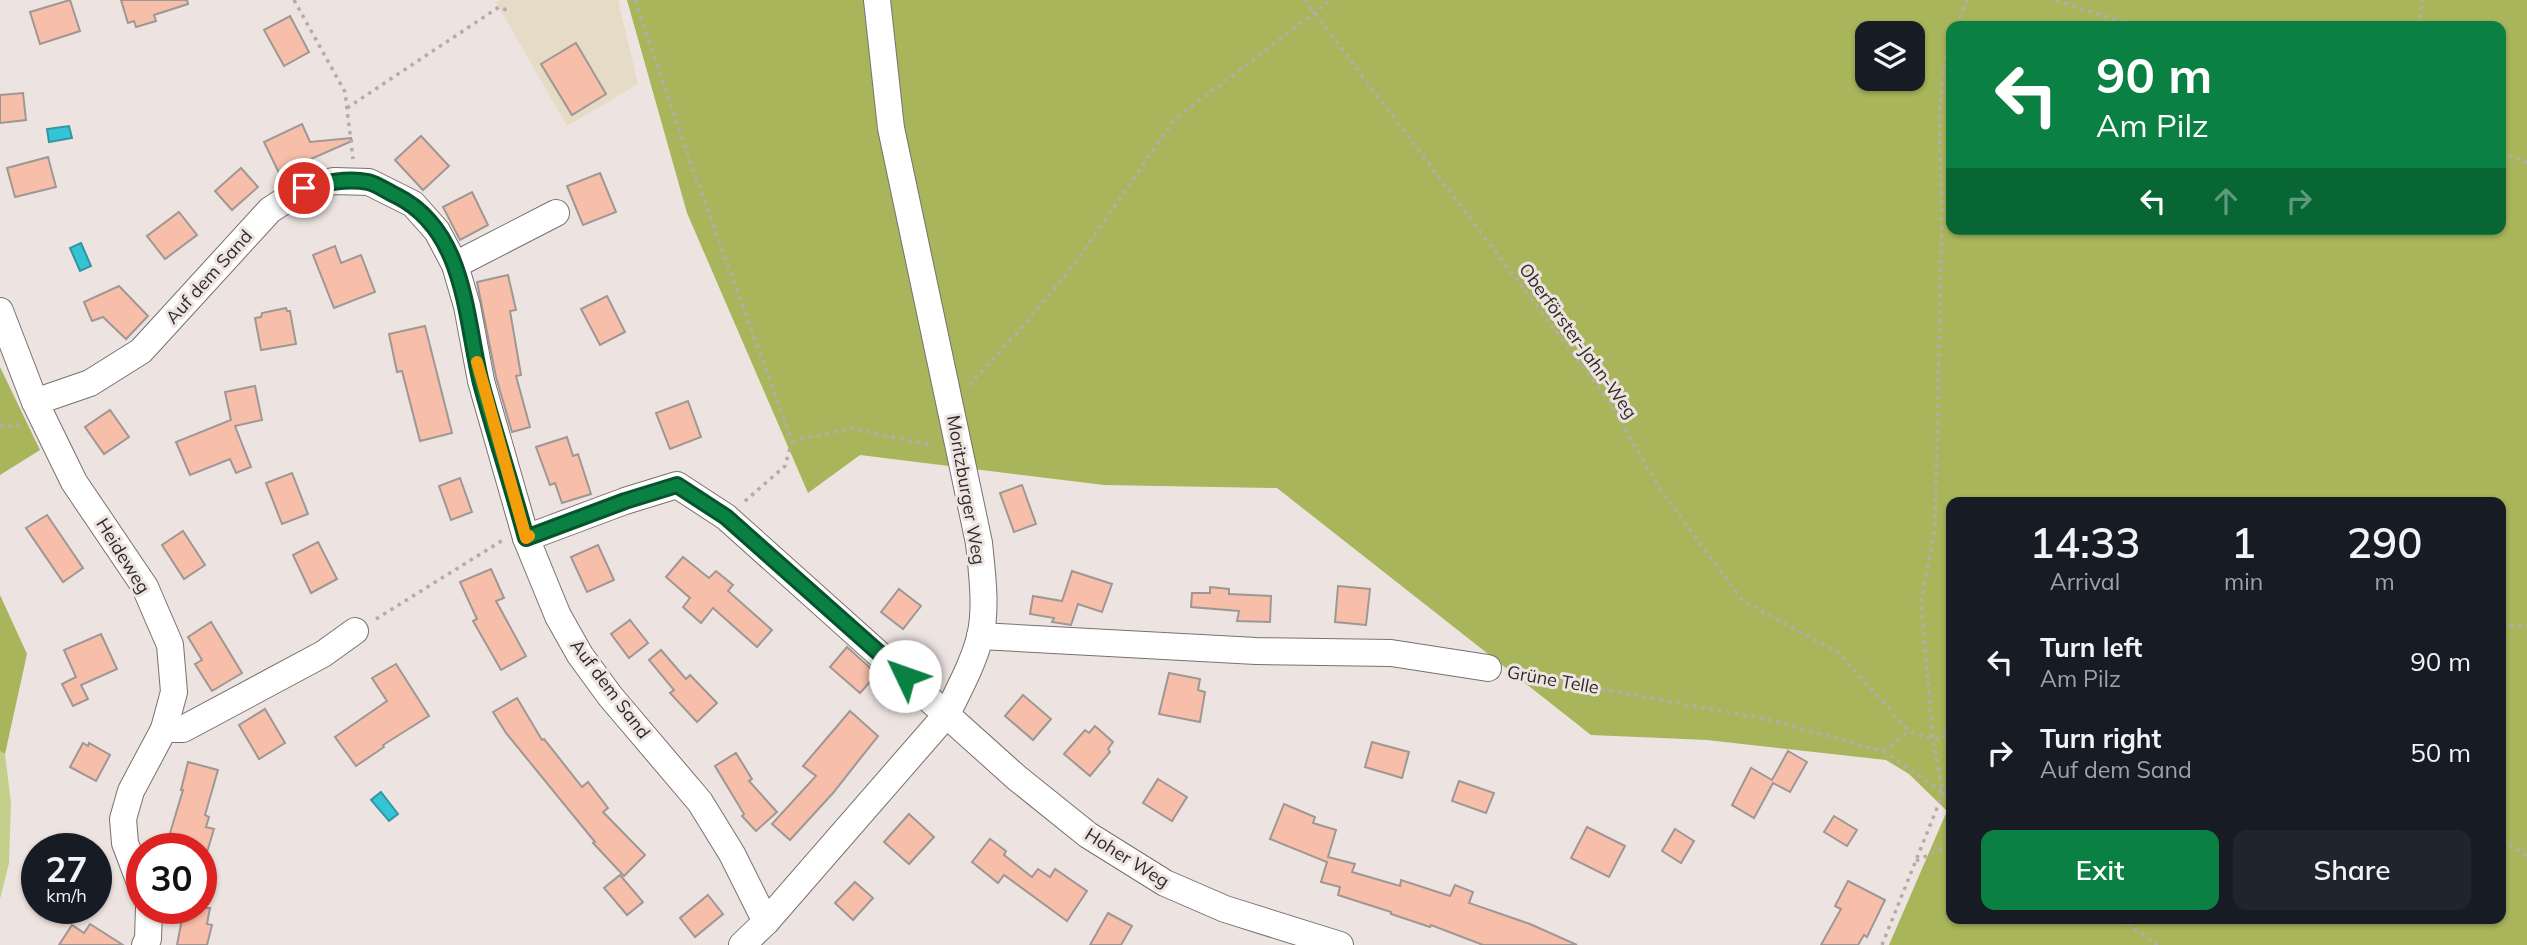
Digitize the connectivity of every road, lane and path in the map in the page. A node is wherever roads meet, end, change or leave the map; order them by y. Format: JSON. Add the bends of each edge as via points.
{"nodes":[{"id":1,"x":295,"y":0,"type":"edge"},
{"id":2,"x":635,"y":0,"type":"edge"},
{"id":3,"x":877,"y":0,"type":"edge"},
{"id":4,"x":1305,"y":0,"type":"edge"},
{"id":5,"x":1331,"y":0,"type":"edge"},
{"id":6,"x":1967,"y":0,"type":"edge"},
{"id":7,"x":2056,"y":0,"type":"edge"},
{"id":8,"x":2423,"y":0,"type":"edge"},
{"id":9,"x":511,"y":12,"type":"dead end"},
{"id":10,"x":1315,"y":13,"type":"junction"},
{"id":11,"x":1958,"y":21,"type":"edge"},
{"id":12,"x":2121,"y":21,"type":"edge"},
{"id":13,"x":2419,"y":21,"type":"edge"},
{"id":14,"x":1946,"y":53,"type":"edge"},
{"id":15,"x":347,"y":108,"type":"junction"},
{"id":16,"x":2506,"y":154,"type":"edge"},
{"id":17,"x":2527,"y":163,"type":"edge"},
{"id":18,"x":354,"y":167,"type":"dead end"},
{"id":19,"x":556,"y":213,"type":"dead end"},
{"id":20,"x":455,"y":265,"type":"junction"},
{"id":21,"x":0,"y":312,"type":"edge"},
{"id":22,"x":951,"y":405,"type":"junction"},
{"id":23,"x":33,"y":412,"type":"junction"},
{"id":24,"x":0,"y":425,"type":"edge"},
{"id":25,"x":792,"y":441,"type":"junction"},
{"id":26,"x":960,"y":452,"type":"junction"},
{"id":27,"x":726,"y":517,"type":"junction"},
{"id":28,"x":519,"y":537,"type":"junction"},
{"id":29,"x":2506,"y":626,"type":"edge"},
{"id":30,"x":2527,"y":626,"type":"edge"},
{"id":31,"x":355,"y":631,"type":"joint"},
{"id":32,"x":980,"y":636,"type":"junction"},
{"id":33,"x":1488,"y":668,"type":"joint"},
{"id":34,"x":947,"y":714,"type":"junction"},
{"id":35,"x":164,"y":729,"type":"junction"},
{"id":36,"x":1909,"y":731,"type":"junction"},
{"id":37,"x":1946,"y":736,"type":"edge"},
{"id":38,"x":1933,"y":740,"type":"junction"},
{"id":39,"x":1883,"y":751,"type":"junction"},
{"id":40,"x":1944,"y":793,"type":"junction"},
{"id":41,"x":1946,"y":796,"type":"edge"},
{"id":42,"x":2506,"y":844,"type":"edge"},
{"id":43,"x":126,"y":846,"type":"edge"},
{"id":44,"x":1946,"y":846,"type":"edge"},
{"id":45,"x":2527,"y":857,"type":"edge"},
{"id":46,"x":1916,"y":861,"type":"junction"},
{"id":47,"x":766,"y":922,"type":"junction"},
{"id":48,"x":148,"y":924,"type":"edge"},
{"id":49,"x":2129,"y":924,"type":"edge"},
{"id":50,"x":145,"y":945,"type":"edge"},
{"id":51,"x":742,"y":945,"type":"edge"},
{"id":52,"x":1340,"y":945,"type":"edge"},
{"id":53,"x":1882,"y":945,"type":"edge"},
{"id":54,"x":2158,"y":945,"type":"edge"}],
"edges":[{"from":1,"to":15,"type":"path","via":[[345,92]]},
{"from":2,"to":25,"type":"path"},
{"from":3,"to":22,"type":"street","name":"Moritzburger Weg","via":[[891,128]]},
{"from":4,"to":10,"type":"path","name":"Oberförster-Jahn-Weg"},
{"from":5,"to":10,"type":"path"},
{"from":6,"to":11,"type":"path"},
{"from":7,"to":12,"type":"path"},
{"from":8,"to":13,"type":"path"},
{"from":9,"to":15,"type":"path","via":[[499,6]]},
{"from":10,"to":22,"type":"path","via":[[1174,120],[1076,262]]},
{"from":10,"to":36,"type":"path","name":"Oberförster-Jahn-Weg","via":[[1610,403],[1661,491],[1743,601],[1839,653]]},
{"from":14,"to":38,"type":"path","via":[[1939,117],[1935,528],[1921,602]]},
{"from":15,"to":18,"type":"path"},
{"from":16,"to":17,"type":"path"},
{"from":19,"to":20,"type":"street"},
{"from":20,"to":23,"type":"street","name":"Auf dem Sand","via":[[437,231],[413,204],[369,183],[334,181],[304,188],[270,210],[141,351]]},
{"from":20,"to":28,"type":"street","name":"Auf dem Sand"},
{"from":21,"to":23,"type":"street","name":"Heideweg"},
{"from":22,"to":26,"type":"street","name":"Moritzburger Weg"},
{"from":23,"to":24,"type":"path","via":[[6,427]]},
{"from":23,"to":35,"type":"street","name":"Heideweg","via":[[145,587],[170,645],[174,692]]},
{"from":25,"to":26,"type":"path","via":[[852,428]]},
{"from":25,"to":27,"type":"path","via":[[785,466]]},
{"from":26,"to":32,"type":"street","name":"Moritzburger Weg","via":[[982,571]]},
{"from":27,"to":28,"type":"street","name":"Hoher Weg","via":[[677,485]]},
{"from":27,"to":34,"type":"street","name":"Hoher Weg"},
{"from":28,"to":31,"type":"path"},
{"from":28,"to":47,"type":"street","name":"Auf dem Sand","via":[[580,655],[699,802]]},
{"from":29,"to":30,"type":"path"},
{"from":31,"to":35,"type":"street","via":[[183,729]]},
{"from":32,"to":33,"type":"street","name":"Grüne Telle","via":[[1256,651],[1391,653]]},
{"from":32,"to":34,"type":"street","name":"Moritzburger Weg"},
{"from":33,"to":39,"type":"path","name":"Grüne Telle","via":[[1770,720]]},
{"from":34,"to":47,"type":"street","name":"Moritzburger Weg"},
{"from":34,"to":52,"type":"street","name":"Hoher Weg","via":[[1088,835],[1165,883],[1225,909]]},
{"from":35,"to":43,"type":"street","name":"Heideweg","via":[[131,791],[122,819]]},
{"from":36,"to":38,"type":"path"},
{"from":36,"to":39,"type":"path"},
{"from":37,"to":38,"type":"path"},
{"from":38,"to":40,"type":"path"},
{"from":39,"to":40,"type":"path","name":"Grüne Telle"},
{"from":40,"to":41,"type":"path"},
{"from":40,"to":46,"type":"path"},
{"from":42,"to":45,"type":"path"},
{"from":44,"to":46,"type":"path"},
{"from":46,"to":53,"type":"path"},
{"from":47,"to":51,"type":"street","name":"Moritzburger Weg"},
{"from":48,"to":50,"type":"street"},
{"from":49,"to":54,"type":"path"}]}
